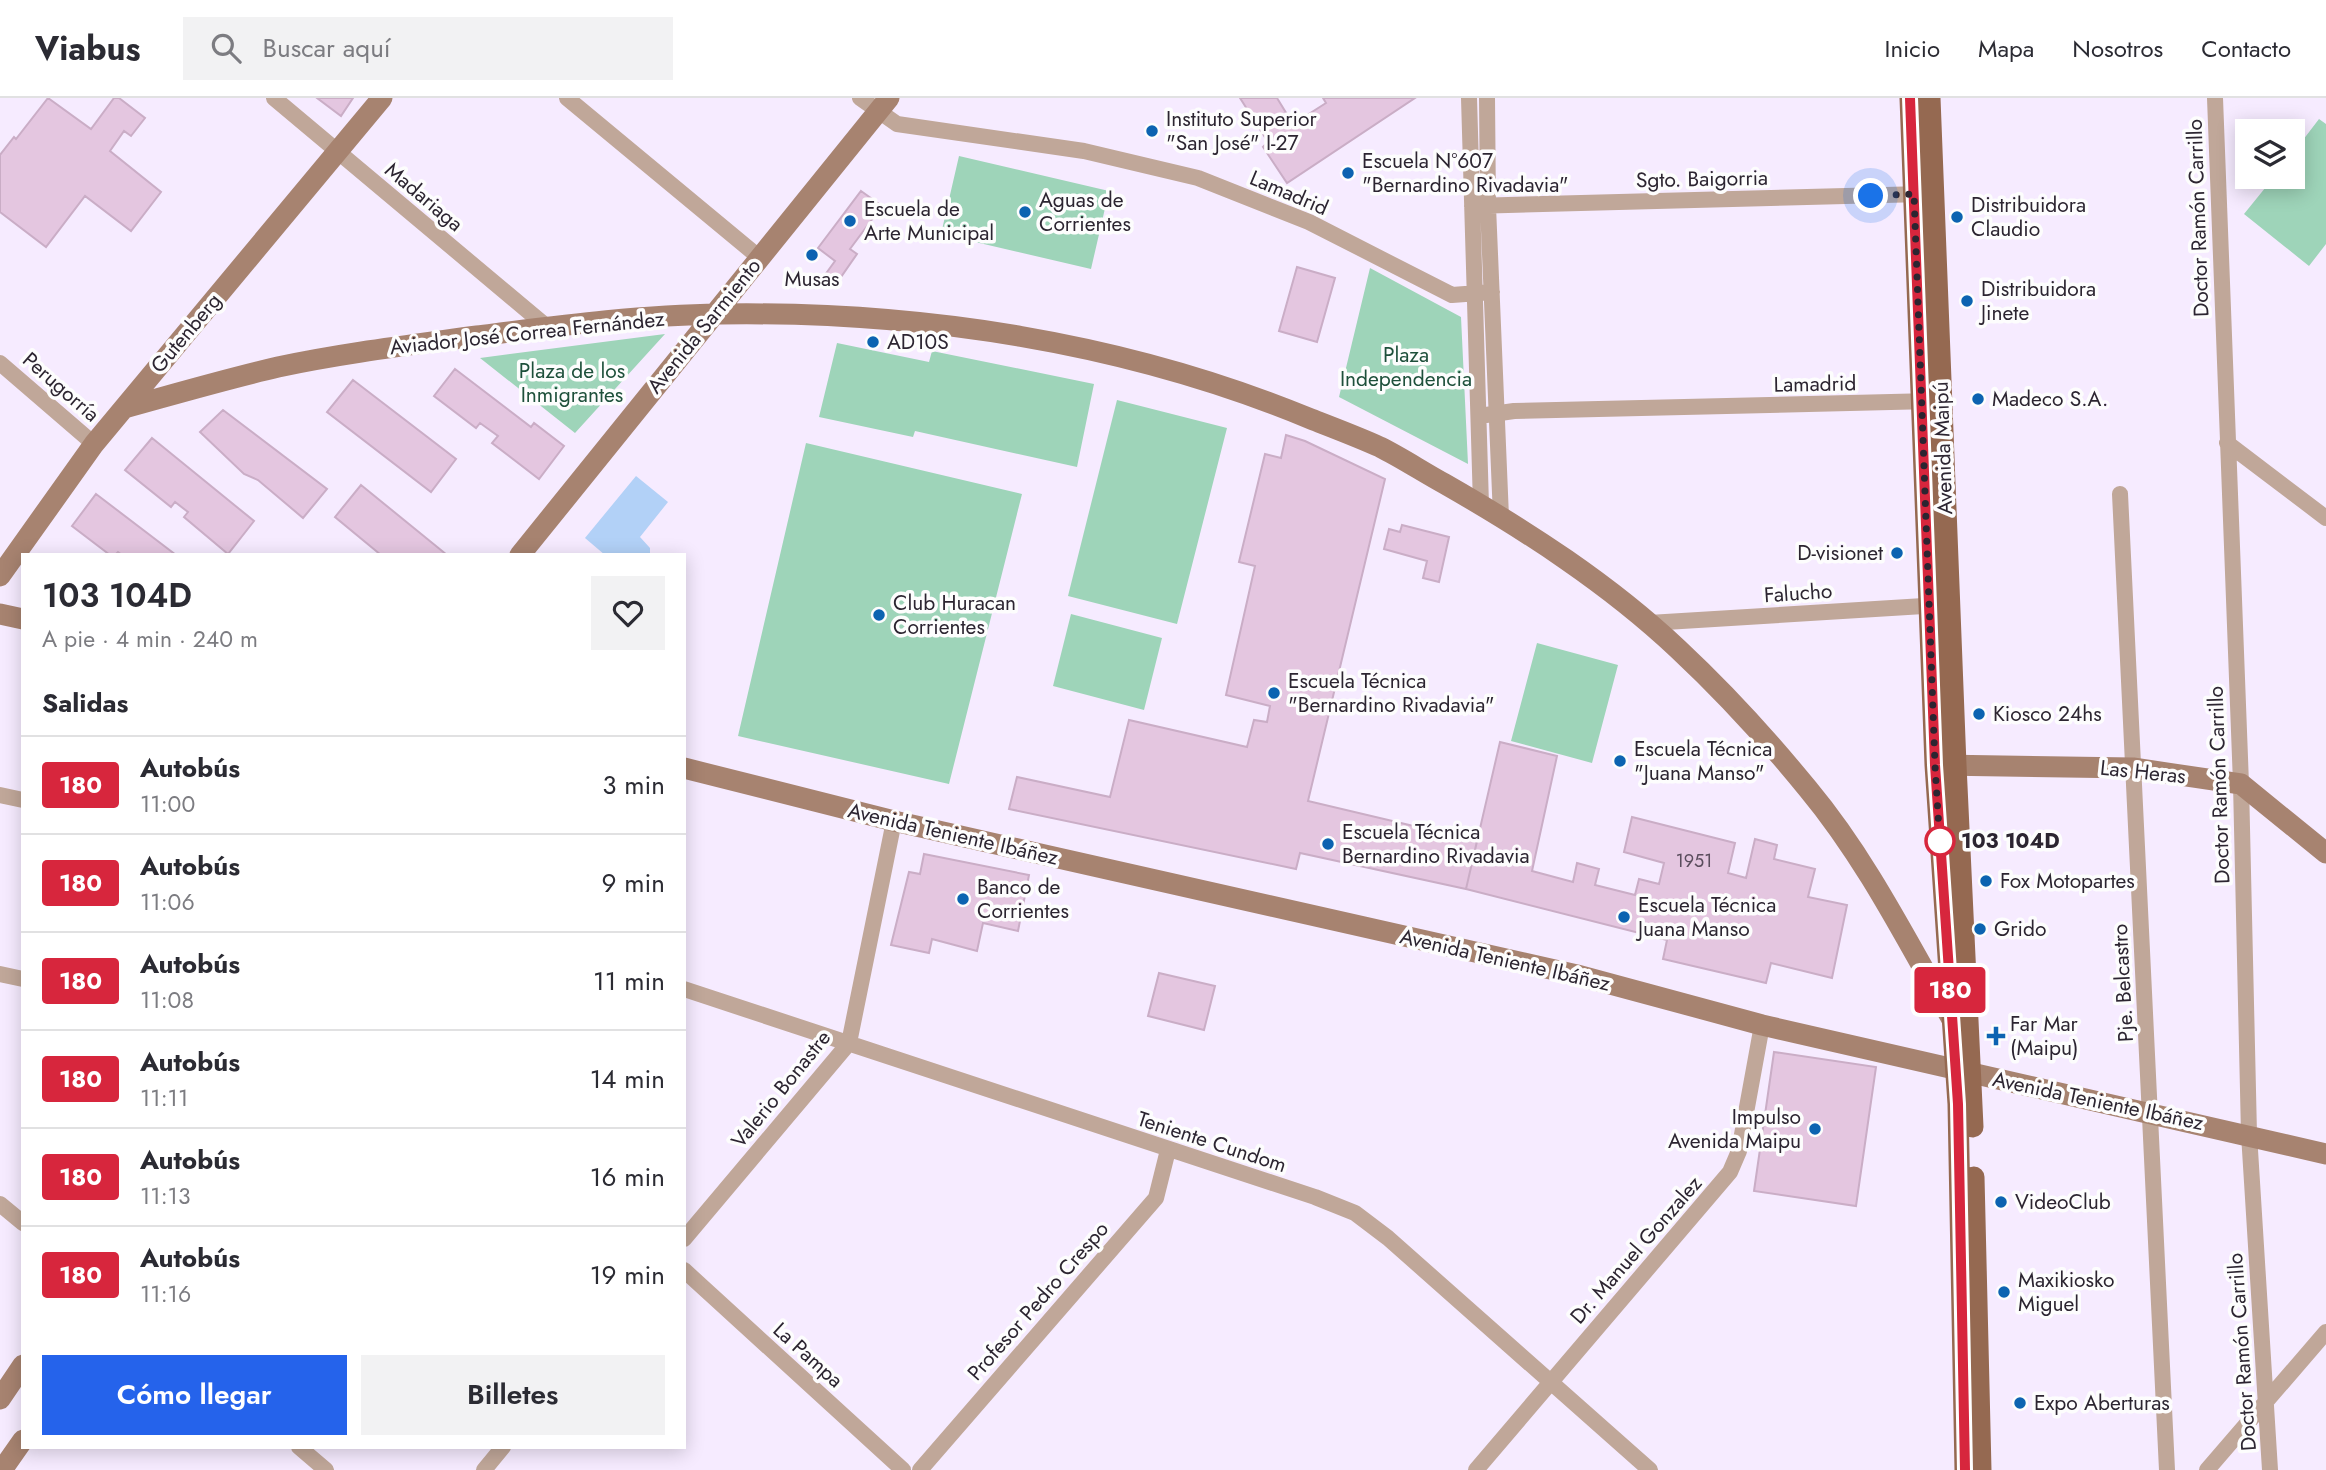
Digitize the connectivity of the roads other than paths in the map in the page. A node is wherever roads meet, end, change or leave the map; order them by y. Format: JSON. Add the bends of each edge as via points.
{"nodes":[{"id":1,"x":274,"y":98,"type":"edge"},
{"id":2,"x":382,"y":98,"type":"edge"},
{"id":3,"x":567,"y":98,"type":"edge"},
{"id":4,"x":860,"y":98,"type":"edge"},
{"id":5,"x":1469,"y":98,"type":"edge"},
{"id":6,"x":1487,"y":98,"type":"edge"},
{"id":7,"x":1910,"y":98,"type":"edge"},
{"id":8,"x":1930,"y":98,"type":"edge"},
{"id":9,"x":2215,"y":98,"type":"edge"},
{"id":10,"x":883,"y":105,"type":"edge"},
{"id":11,"x":338,"y":152,"type":"junction"},
{"id":12,"x":1923,"y":194,"type":"junction"},
{"id":13,"x":1480,"y":206,"type":"junction"},
{"id":14,"x":760,"y":258,"type":"junction"},
{"id":15,"x":1474,"y":292,"type":"junction"},
{"id":16,"x":1492,"y":292,"type":"junction"},
{"id":17,"x":715,"y":314,"type":"junction"},
{"id":18,"x":547,"y":327,"type":"junction"},
{"id":19,"x":0,"y":363,"type":"edge"},
{"id":20,"x":1931,"y":401,"type":"junction"},
{"id":21,"x":124,"y":408,"type":"junction"},
{"id":22,"x":1497,"y":414,"type":"junction"},
{"id":23,"x":1479,"y":416,"type":"junction"},
{"id":24,"x":2227,"y":443,"type":"junction"},
{"id":25,"x":94,"y":444,"type":"junction"},
{"id":26,"x":2120,"y":494,"type":"dead end"},
{"id":27,"x":1481,"y":505,"type":"junction"},
{"id":28,"x":1501,"y":517,"type":"junction"},
{"id":29,"x":2326,"y":518,"type":"edge"},
{"id":30,"x":522,"y":553,"type":"edge"},
{"id":31,"x":0,"y":576,"type":"edge"},
{"id":32,"x":1940,"y":605,"type":"junction"},
{"id":33,"x":0,"y":614,"type":"edge"},
{"id":34,"x":21,"y":619,"type":"edge"},
{"id":35,"x":1649,"y":623,"type":"junction"},
{"id":36,"x":1945,"y":765,"type":"junction"},
{"id":37,"x":2133,"y":768,"type":"junction"},
{"id":38,"x":686,"y":769,"type":"edge"},
{"id":39,"x":2241,"y":784,"type":"junction"},
{"id":40,"x":0,"y":795,"type":"edge"},
{"id":41,"x":21,"y":800,"type":"edge"},
{"id":42,"x":894,"y":821,"type":"junction"},
{"id":43,"x":2326,"y":853,"type":"edge"},
{"id":44,"x":0,"y":974,"type":"edge"},
{"id":45,"x":21,"y":979,"type":"edge"},
{"id":46,"x":686,"y":990,"type":"edge"},
{"id":47,"x":1952,"y":1018,"type":"junction"},
{"id":48,"x":1762,"y":1024,"type":"junction"},
{"id":49,"x":849,"y":1043,"type":"junction"},
{"id":50,"x":1964,"y":1071,"type":"junction"},
{"id":51,"x":2151,"y":1114,"type":"junction"},
{"id":52,"x":2249,"y":1134,"type":"junction"},
{"id":53,"x":1168,"y":1150,"type":"junction"},
{"id":54,"x":2326,"y":1154,"type":"edge"},
{"id":55,"x":0,"y":1204,"type":"edge"},
{"id":56,"x":21,"y":1221,"type":"edge"},
{"id":57,"x":686,"y":1236,"type":"edge"},
{"id":58,"x":686,"y":1272,"type":"edge"},
{"id":59,"x":2323,"y":1341,"type":"edge"},
{"id":60,"x":21,"y":1368,"type":"edge"},
{"id":61,"x":1550,"y":1382,"type":"junction"},
{"id":62,"x":0,"y":1399,"type":"edge"},
{"id":63,"x":2267,"y":1401,"type":"junction"},
{"id":64,"x":21,"y":1443,"type":"edge"},
{"id":65,"x":301,"y":1449,"type":"edge"},
{"id":66,"x":501,"y":1449,"type":"edge"},
{"id":67,"x":1967,"y":1467,"type":"edge"},
{"id":68,"x":2,"y":1470,"type":"edge"},
{"id":69,"x":326,"y":1470,"type":"edge"},
{"id":70,"x":484,"y":1470,"type":"edge"},
{"id":71,"x":903,"y":1470,"type":"edge"},
{"id":72,"x":920,"y":1470,"type":"edge"},
{"id":73,"x":1476,"y":1470,"type":"edge"},
{"id":74,"x":1650,"y":1470,"type":"edge"},
{"id":75,"x":2167,"y":1470,"type":"edge"},
{"id":76,"x":2207,"y":1470,"type":"edge"},
{"id":77,"x":2270,"y":1470,"type":"edge"}],
"edges":[{"from":1,"to":11,"type":"street","name":"Madariaga"},
{"from":2,"to":11,"type":"street","name":"Gutenberg"},
{"from":3,"to":14,"type":"street"},
{"from":4,"to":10,"type":"street","name":"Lamadrid"},
{"from":5,"to":13,"type":"street"},
{"from":6,"to":13,"type":"street"},
{"from":7,"to":12,"type":"main road","name":"Avenida Maipú"},
{"from":8,"to":12,"type":"main road","name":"Avenida Maipú"},
{"from":9,"to":24,"type":"street","name":"Doctor Ramón Carrillo"},
{"from":10,"to":14,"type":"street","name":"Avenida Sarmiento"},
{"from":10,"to":15,"type":"street","name":"Lamadrid","via":[[897,124],[1084,151],[1198,178],[1309,222],[1452,295]]},
{"from":11,"to":18,"type":"street","name":"Madariaga"},
{"from":11,"to":21,"type":"street","name":"Gutenberg"},
{"from":12,"to":13,"type":"street","name":"Sgto. Baigorria"},
{"from":12,"to":20,"type":"main road","name":"Avenida Maipú"},
{"from":13,"to":15,"type":"street"},
{"from":13,"to":16,"type":"street"},
{"from":14,"to":17,"type":"street","name":"Avenida Sarmiento"},
{"from":15,"to":16,"type":"street","name":"Lamadrid"},
{"from":15,"to":23,"type":"street"},
{"from":16,"to":22,"type":"street"},
{"from":17,"to":18,"type":"street","name":"Aviador José Correa Fernández"},
{"from":17,"to":27,"type":"street","name":"Aviador José Correa Fernández","via":[[919,322],[1129,358],[1212,382],[1354,436]]},
{"from":17,"to":30,"type":"street","name":"Avenida Sarmiento"},
{"from":18,"to":21,"type":"street","name":"Aviador José Correa Fernández","via":[[280,367]]},
{"from":19,"to":25,"type":"street","name":"Perugorría"},
{"from":20,"to":22,"type":"street","name":"Lamadrid"},
{"from":20,"to":32,"type":"main road","name":"Avenida Maipú"},
{"from":21,"to":25,"type":"street","name":"Gutenberg"},
{"from":22,"to":23,"type":"street","name":"Lamadrid"},
{"from":22,"to":28,"type":"street"},
{"from":23,"to":27,"type":"street"},
{"from":24,"to":29,"type":"street"},
{"from":24,"to":39,"type":"street","name":"Doctor Ramón Carrillo"},
{"from":25,"to":31,"type":"street","name":"Gutenberg"},
{"from":26,"to":37,"type":"street","name":"Pje. Belcastro"},
{"from":27,"to":28,"type":"street","name":"Aviador José Correa Fernández"},
{"from":28,"to":35,"type":"street","name":"Aviador José Correa Fernández"},
{"from":32,"to":35,"type":"street","name":"Falucho"},
{"from":32,"to":36,"type":"main road","name":"Avenida Maipú"},
{"from":33,"to":34,"type":"street"},
{"from":35,"to":47,"type":"street","name":"Aviador José Correa Fernández","via":[[1762,735],[1812,793],[1882,895]]},
{"from":36,"to":37,"type":"street","name":"Las Heras"},
{"from":36,"to":47,"type":"main road","name":"Avenida Maipú"},
{"from":36,"to":50,"type":"main road","name":"Avenida Maipú","via":[[1968,1043]]},
{"from":37,"to":39,"type":"street","name":"Las Heras"},
{"from":37,"to":51,"type":"street","name":"Pje. Belcastro"},
{"from":38,"to":42,"type":"street","name":"Avenida Teniente Ibáñez"},
{"from":39,"to":43,"type":"street"},
{"from":39,"to":52,"type":"street","name":"Doctor Ramón Carrillo"},
{"from":40,"to":41,"type":"street"},
{"from":42,"to":48,"type":"street","name":"Avenida Teniente Ibáñez","via":[[1577,975]]},
{"from":42,"to":49,"type":"street","name":"Valerio Bonastre"},
{"from":44,"to":45,"type":"street"},
{"from":46,"to":49,"type":"street","name":"Teniente Cundom"},
{"from":47,"to":50,"type":"main road","name":"Avenida Maipú"},
{"from":48,"to":50,"type":"street","name":"Avenida Teniente Ibáñez"},
{"from":48,"to":61,"type":"street","name":"Dr. Manuel Gonzalez","via":[[1739,1151],[1730,1172]]},
{"from":49,"to":53,"type":"street","name":"Teniente Cundom"},
{"from":49,"to":57,"type":"street","name":"Valerio Bonastre"},
{"from":50,"to":51,"type":"street","name":"Avenida Teniente Ibáñez"},
{"from":50,"to":67,"type":"main road","name":"Avenida Maipú","via":[[1958,1104]]},
{"from":51,"to":52,"type":"street","name":"Avenida Teniente Ibáñez"},
{"from":51,"to":75,"type":"street","name":"Pje. Belcastro"},
{"from":52,"to":54,"type":"street","name":"Avenida Teniente Ibáñez"},
{"from":52,"to":63,"type":"street","name":"Doctor Ramón Carrillo"},
{"from":53,"to":61,"type":"street","name":"Teniente Cundom","via":[[1356,1213]]},
{"from":53,"to":72,"type":"street","name":"Profesor Pedro Crespo","via":[[1156,1198]]},
{"from":55,"to":56,"type":"street"},
{"from":58,"to":71,"type":"street","name":"La Pampa"},
{"from":59,"to":63,"type":"street"},
{"from":60,"to":62,"type":"street"},
{"from":61,"to":73,"type":"street","name":"Dr. Manuel Gonzalez"},
{"from":61,"to":74,"type":"street","name":"Teniente Cundom"},
{"from":63,"to":76,"type":"street"},
{"from":63,"to":77,"type":"street","name":"Doctor Ramón Carrillo"},
{"from":64,"to":68,"type":"street"},
{"from":65,"to":69,"type":"street"},
{"from":66,"to":70,"type":"street"}]}
